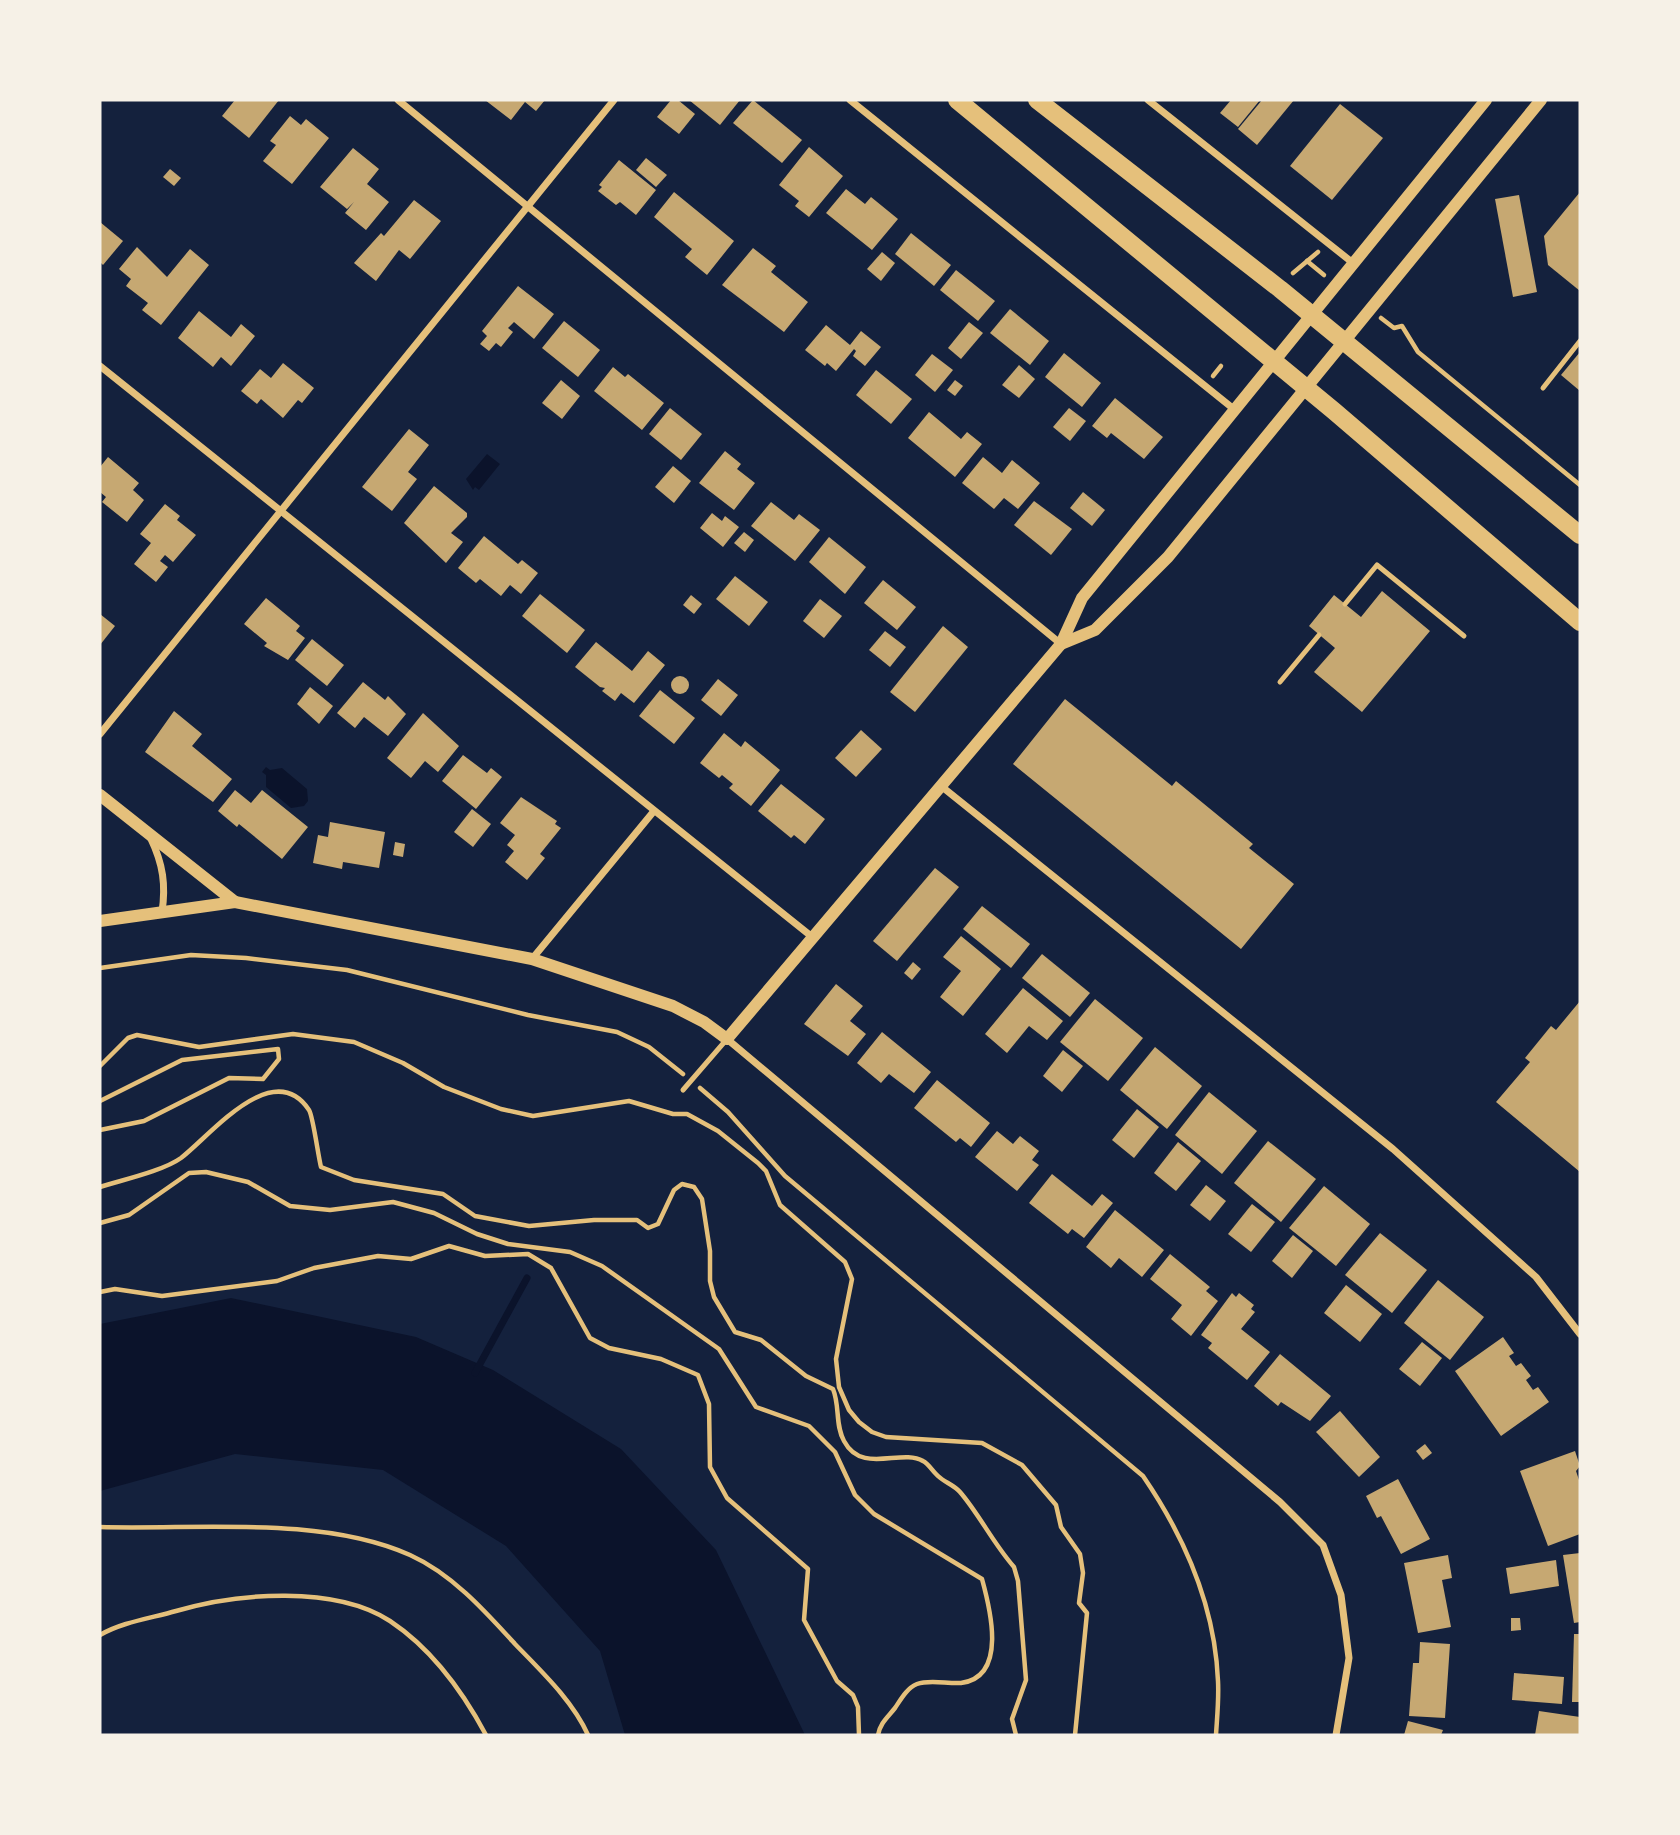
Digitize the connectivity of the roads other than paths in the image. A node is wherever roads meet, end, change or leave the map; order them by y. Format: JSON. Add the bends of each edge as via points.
{"nodes":[{"id":1,"x":398,"y":100,"type":"edge"},
{"id":2,"x":614,"y":100,"type":"edge"},
{"id":3,"x":850,"y":100,"type":"edge"},
{"id":4,"x":957,"y":100,"type":"edge"},
{"id":5,"x":1037,"y":100,"type":"edge"},
{"id":6,"x":1148,"y":100,"type":"edge"},
{"id":7,"x":1486,"y":100,"type":"edge"},
{"id":8,"x":1541,"y":100,"type":"edge"},
{"id":9,"x":528,"y":206,"type":"junction"},
{"id":10,"x":1353,"y":263,"type":"junction"},
{"id":11,"x":1312,"y":315,"type":"junction"},
{"id":12,"x":1580,"y":341,"type":"edge"},
{"id":13,"x":1343,"y":342,"type":"junction"},
{"id":14,"x":1273,"y":363,"type":"junction"},
{"id":15,"x":100,"y":366,"type":"edge"},
{"id":16,"x":1306,"y":388,"type":"junction"},
{"id":17,"x":1543,"y":388,"type":"dead end"},
{"id":18,"x":1235,"y":410,"type":"junction"},
{"id":19,"x":282,"y":509,"type":"junction"},
{"id":20,"x":1580,"y":535,"type":"edge"},
{"id":21,"x":1345,"y":604,"type":"dead end"},
{"id":22,"x":1580,"y":622,"type":"edge"},
{"id":23,"x":1319,"y":635,"type":"dead end"},
{"id":24,"x":1464,"y":636,"type":"dead end"},
{"id":25,"x":1061,"y":644,"type":"junction"},
{"id":26,"x":1280,"y":682,"type":"dead end"},
{"id":27,"x":100,"y":734,"type":"edge"},
{"id":28,"x":941,"y":786,"type":"junction"},
{"id":29,"x":100,"y":795,"type":"edge"},
{"id":30,"x":654,"y":811,"type":"junction"},
{"id":31,"x":149,"y":834,"type":"junction"},
{"id":32,"x":235,"y":902,"type":"junction"},
{"id":33,"x":162,"y":912,"type":"junction"},
{"id":34,"x":100,"y":921,"type":"edge"},
{"id":35,"x":811,"y":936,"type":"junction"},
{"id":36,"x":532,"y":959,"type":"junction"},
{"id":37,"x":727,"y":1039,"type":"junction"},
{"id":38,"x":683,"y":1090,"type":"dead end"},
{"id":39,"x":1580,"y":1334,"type":"edge"},
{"id":40,"x":1336,"y":1735,"type":"edge"}],
"edges":[{"from":1,"to":9,"type":"street"},
{"from":2,"to":9,"type":"street"},
{"from":3,"to":18,"type":"street"},
{"from":4,"to":14,"type":"main road"},
{"from":5,"to":11,"type":"main road"},
{"from":6,"to":10,"type":"street"},
{"from":7,"to":10,"type":"street"},
{"from":8,"to":13,"type":"street"},
{"from":9,"to":19,"type":"street"},
{"from":9,"to":25,"type":"street"},
{"from":10,"to":11,"type":"street"},
{"from":11,"to":13,"type":"main road"},
{"from":11,"to":14,"type":"street"},
{"from":12,"to":17,"type":"lane"},
{"from":13,"to":16,"type":"street"},
{"from":13,"to":20,"type":"main road"},
{"from":14,"to":16,"type":"main road"},
{"from":14,"to":18,"type":"street"},
{"from":15,"to":19,"type":"street"},
{"from":16,"to":22,"type":"main road"},
{"from":16,"to":25,"type":"street","via":[[1168,557],[1095,630]]},
{"from":18,"to":25,"type":"street","via":[[1082,598]]},
{"from":19,"to":27,"type":"street"},
{"from":19,"to":30,"type":"street"},
{"from":21,"to":24,"type":"lane","via":[[1377,565]]},
{"from":23,"to":26,"type":"lane"},
{"from":25,"to":28,"type":"street"},
{"from":28,"to":35,"type":"street"},
{"from":28,"to":39,"type":"street","via":[[1393,1149],[1536,1277]]},
{"from":29,"to":31,"type":"street"},
{"from":30,"to":35,"type":"street"},
{"from":30,"to":36,"type":"street"},
{"from":31,"to":32,"type":"street"},
{"from":31,"to":33,"type":"street","via":[[162,863]]},
{"from":32,"to":33,"type":"street"},
{"from":32,"to":36,"type":"street"},
{"from":33,"to":34,"type":"street"},
{"from":35,"to":37,"type":"street"},
{"from":36,"to":37,"type":"street","via":[[673,1006]]},
{"from":37,"to":38,"type":"lane"},
{"from":37,"to":40,"type":"street","via":[[1280,1502],[1322,1545],[1341,1595],[1349,1658]]}]}
